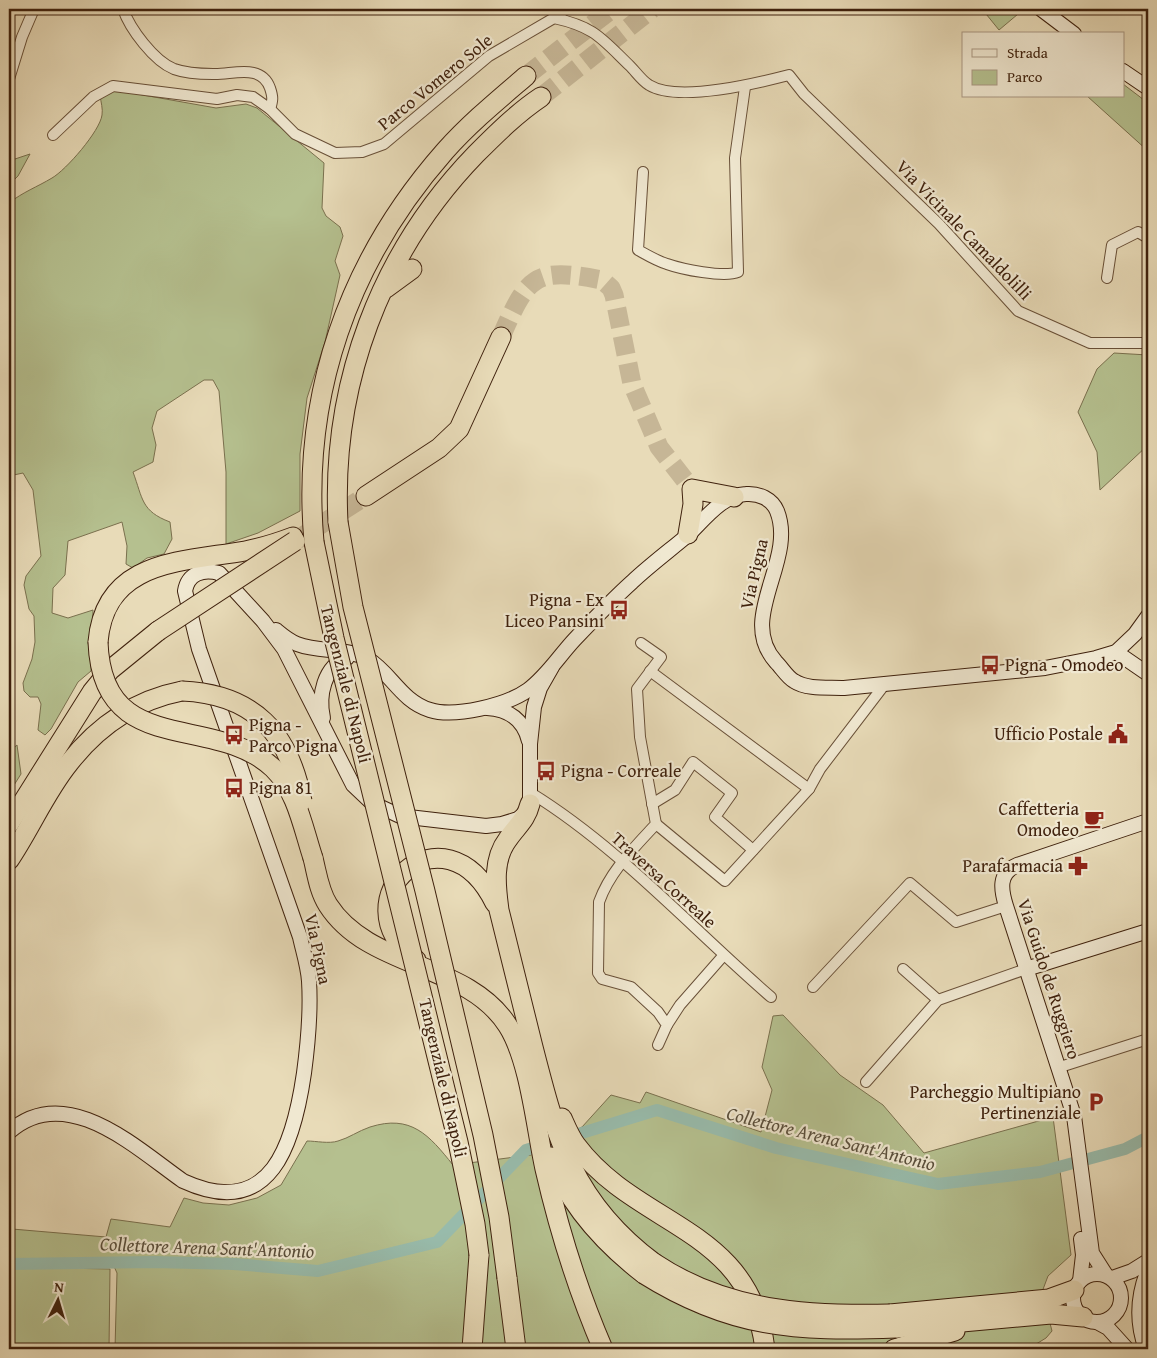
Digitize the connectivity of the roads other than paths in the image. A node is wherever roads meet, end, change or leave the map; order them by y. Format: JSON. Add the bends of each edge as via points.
{"nodes":[{"id":1,"x":34,"y":9,"type":"edge"},
{"id":2,"x":123,"y":9,"type":"edge"},
{"id":3,"x":566,"y":9,"type":"edge"},
{"id":4,"x":1042,"y":9,"type":"edge"},
{"id":5,"x":554,"y":18,"type":"junction"},
{"id":6,"x":1071,"y":32,"type":"edge"},
{"id":7,"x":1124,"y":71,"type":"edge"},
{"id":8,"x":526,"y":76,"type":"tunnel mouth"},
{"id":9,"x":9,"y":79,"type":"edge"},
{"id":10,"x":745,"y":86,"type":"junction"},
{"id":11,"x":1148,"y":88,"type":"edge"},
{"id":12,"x":270,"y":110,"type":"junction"},
{"id":13,"x":529,"y":125,"type":"dead end"},
{"id":14,"x":53,"y":135,"type":"dead end"},
{"id":15,"x":643,"y":172,"type":"dead end"},
{"id":16,"x":1148,"y":238,"type":"edge"},
{"id":17,"x":412,"y":269,"type":"dead end"},
{"id":18,"x":1106,"y":278,"type":"dead end"},
{"id":19,"x":380,"y":292,"type":"junction"},
{"id":20,"x":502,"y":337,"type":"tunnel mouth"},
{"id":21,"x":1148,"y":343,"type":"edge"},
{"id":22,"x":366,"y":496,"type":"tunnel mouth"},
{"id":23,"x":734,"y":497,"type":"junction"},
{"id":24,"x":688,"y":534,"type":"junction"},
{"id":25,"x":1148,"y":616,"type":"edge"},
{"id":26,"x":263,"y":621,"type":"junction"},
{"id":27,"x":641,"y":643,"type":"dead end"},
{"id":28,"x":1116,"y":652,"type":"junction"},
{"id":29,"x":360,"y":656,"type":"junction"},
{"id":30,"x":552,"y":667,"type":"junction"},
{"id":31,"x":650,"y":671,"type":"junction"},
{"id":32,"x":1148,"y":674,"type":"edge"},
{"id":33,"x":885,"y":684,"type":"junction"},
{"id":34,"x":480,"y":708,"type":"junction"},
{"id":35,"x":328,"y":734,"type":"junction"},
{"id":36,"x":530,"y":744,"type":"junction"},
{"id":37,"x":36,"y":778,"type":"junction"},
{"id":38,"x":809,"y":789,"type":"junction"},
{"id":39,"x":531,"y":798,"type":"junction"},
{"id":40,"x":652,"y":804,"type":"junction"},
{"id":41,"x":9,"y":813,"type":"edge"},
{"id":42,"x":1148,"y":821,"type":"edge"},
{"id":43,"x":9,"y":824,"type":"edge"},
{"id":44,"x":656,"y":824,"type":"junction"},
{"id":45,"x":15,"y":850,"type":"edge"},
{"id":46,"x":753,"y":850,"type":"junction"},
{"id":47,"x":313,"y":858,"type":"junction"},
{"id":48,"x":622,"y":862,"type":"junction"},
{"id":49,"x":9,"y":868,"type":"edge"},
{"id":50,"x":1006,"y":906,"type":"junction"},
{"id":51,"x":499,"y":910,"type":"junction"},
{"id":52,"x":1148,"y":931,"type":"edge"},
{"id":53,"x":723,"y":956,"type":"junction"},
{"id":54,"x":903,"y":969,"type":"dead end"},
{"id":55,"x":1026,"y":969,"type":"junction"},
{"id":56,"x":430,"y":972,"type":"junction"},
{"id":57,"x":813,"y":987,"type":"dead end"},
{"id":58,"x":771,"y":997,"type":"dead end"},
{"id":59,"x":938,"y":1000,"type":"junction"},
{"id":60,"x":667,"y":1025,"type":"junction"},
{"id":61,"x":1148,"y":1039,"type":"edge"},
{"id":62,"x":658,"y":1045,"type":"dead end"},
{"id":63,"x":1057,"y":1068,"type":"junction"},
{"id":64,"x":542,"y":1079,"type":"junction"},
{"id":65,"x":866,"y":1082,"type":"dead end"},
{"id":66,"x":1067,"y":1100,"type":"junction"},
{"id":67,"x":535,"y":1116,"type":"junction"},
{"id":68,"x":9,"y":1132,"type":"edge"},
{"id":69,"x":479,"y":1255,"type":"junction"},
{"id":70,"x":1148,"y":1261,"type":"edge"},
{"id":71,"x":1148,"y":1270,"type":"edge"},
{"id":72,"x":1109,"y":1277,"type":"junction"},
{"id":73,"x":507,"y":1278,"type":"junction"},
{"id":74,"x":1077,"y":1285,"type":"junction"},
{"id":75,"x":1016,"y":1316,"type":"junction"},
{"id":76,"x":1090,"y":1320,"type":"junction"},
{"id":77,"x":472,"y":1349,"type":"edge"},
{"id":78,"x":483,"y":1349,"type":"edge"},
{"id":79,"x":508,"y":1349,"type":"edge"},
{"id":80,"x":516,"y":1349,"type":"edge"},
{"id":81,"x":603,"y":1349,"type":"edge"},
{"id":82,"x":765,"y":1349,"type":"edge"},
{"id":83,"x":894,"y":1349,"type":"edge"},
{"id":84,"x":1127,"y":1349,"type":"edge"},
{"id":85,"x":1146,"y":1349,"type":"edge"}],
"edges":[{"from":1,"to":9,"type":"street"},
{"from":2,"to":12,"type":"street","via":[[151,54],[175,69],[214,74],[241,71],[259,74],[268,80],[274,98]]},
{"from":3,"to":5,"type":"street","name":"Parco Vomero Sole"},
{"from":4,"to":6,"type":"main road"},
{"from":5,"to":10,"type":"street","via":[[582,25],[604,40],[650,85],[665,90],[696,91]]},
{"from":5,"to":12,"type":"street","name":"Parco Vomero Sole","via":[[489,56],[384,144],[362,152],[335,153],[320,147],[295,134]]},
{"from":7,"to":11,"type":"main road"},
{"from":8,"to":69,"type":"highway","name":"Tangenziale di Napoli","bridge":true,"via":[[466,129],[422,179],[386,234],[353,295],[334,343],[318,402],[311,461],[314,542],[334,638],[454,1122]]},
{"from":10,"to":15,"type":"street","via":[[735,158],[738,272],[704,272],[666,264],[638,250]]},
{"from":10,"to":21,"type":"street","name":"Via Vicinale Camaldolilli","via":[[789,75],[804,94],[939,224],[1018,311],[1090,343]]},
{"from":12,"to":14,"type":"street","name":"Parco Vomero Sole","via":[[253,97],[237,95],[217,100],[113,86],[93,97]]},
{"from":13,"to":19,"type":"highway","name":"Tangenziale di Napoli","via":[[538,99],[486,144],[437,198]]},
{"from":16,"to":18,"type":"street","via":[[1138,232],[1112,246]]},
{"from":17,"to":19,"type":"highway"},
{"from":19,"to":73,"type":"highway","name":"Tangenziale di Napoli","bridge":true,"via":[[361,340],[345,405],[338,454],[338,522],[353,607],[426,891],[483,1135]]},
{"from":20,"to":22,"type":"highway","via":[[459,429],[439,448]]},
{"from":23,"to":24,"type":"main road","name":"Via Pigna","via":[[714,509]]},
{"from":23,"to":24,"type":"highway","via":[[692,490]]},
{"from":23,"to":33,"type":"main road","name":"Via Pigna","via":[[746,494],[762,496],[774,504],[780,518],[783,538],[761,630],[772,657],[794,681],[813,687]]},
{"from":24,"to":30,"type":"main road","name":"Via Pigna","via":[[632,582],[572,642]]},
{"from":25,"to":28,"type":"main road","name":"Via Pigna"},
{"from":26,"to":29,"type":"main road","name":"Via Pigna","via":[[295,643]]},
{"from":26,"to":35,"type":"main road","name":"Via Pigna","via":[[296,670]]},
{"from":26,"to":68,"type":"main road","name":"Via Pigna","via":[[219,573],[201,571],[186,584],[186,598],[199,649],[300,937],[309,980],[309,1025],[301,1096],[283,1156],[269,1174],[250,1187],[210,1190],[183,1181],[110,1129],[86,1118],[47,1114],[25,1120]]},
{"from":27,"to":31,"type":"street","via":[[661,657]]},
{"from":28,"to":32,"type":"main road"},
{"from":28,"to":33,"type":"main road","name":"Via Pigna","via":[[1045,668]]},
{"from":29,"to":34,"type":"main road","name":"Via Pigna","via":[[375,665],[407,697],[429,710],[450,713]]},
{"from":29,"to":35,"type":"main road","name":"Via Pigna","via":[[336,664],[327,678],[321,704]]},
{"from":30,"to":34,"type":"main road","name":"Via Pigna","via":[[527,691]]},
{"from":30,"to":36,"type":"main road","name":"Via Pigna","via":[[535,702]]},
{"from":31,"to":38,"type":"street"},
{"from":31,"to":40,"type":"street","via":[[637,689],[640,737]]},
{"from":33,"to":38,"type":"street","via":[[820,769]]},
{"from":34,"to":36,"type":"main road","name":"Via Pigna","via":[[509,713],[526,730]]},
{"from":35,"to":39,"type":"main road","name":"Via Pigna","via":[[353,786],[372,803],[400,816],[494,826],[518,819]]},
{"from":36,"to":39,"type":"main road","name":"Via Pigna"},
{"from":37,"to":41,"type":"highway"},
{"from":37,"to":43,"type":"highway"},
{"from":37,"to":47,"type":"highway","bridge":true,"via":[[82,705],[101,681],[138,644],[294,539],[244,551],[170,562],[135,576],[110,602],[98,642],[100,663],[107,685],[132,715],[158,728],[242,747],[275,770],[291,792]]},
{"from":38,"to":46,"type":"street"},
{"from":39,"to":48,"type":"street","name":"Traversa Correale","via":[[547,803]]},
{"from":39,"to":51,"type":"highway","via":[[526,819],[506,842],[497,863]]},
{"from":40,"to":44,"type":"street"},
{"from":40,"to":46,"type":"street","via":[[675,790],[693,762],[732,793],[714,817]]},
{"from":42,"to":50,"type":"main road","name":"Via Guido de Ruggiero","via":[[1012,867],[1001,884]]},
{"from":44,"to":46,"type":"street","via":[[725,881]]},
{"from":44,"to":48,"type":"street"},
{"from":45,"to":47,"type":"highway","bridge":true,"via":[[68,763],[103,728],[152,698],[182,690],[231,699],[253,712],[274,732],[296,773]]},
{"from":45,"to":49,"type":"highway"},
{"from":47,"to":56,"type":"highway","bridge":true,"via":[[322,894],[337,917],[364,938]]},
{"from":48,"to":53,"type":"street","name":"Traversa Correale"},
{"from":48,"to":60,"type":"street","via":[[603,890],[599,902],[598,973],[602,979],[631,987]]},
{"from":50,"to":55,"type":"main road","name":"Via Guido de Ruggiero"},
{"from":50,"to":57,"type":"street","via":[[956,922],[910,883]]},
{"from":51,"to":56,"type":"highway","bridge":true,"via":[[478,874],[453,860],[427,859],[402,873],[392,888],[388,909],[390,927],[408,954]]},
{"from":51,"to":64,"type":"highway"},
{"from":52,"to":55,"type":"main road"},
{"from":53,"to":58,"type":"street","name":"Traversa Correale"},
{"from":53,"to":60,"type":"street","via":[[680,1004]]},
{"from":54,"to":59,"type":"street"},
{"from":55,"to":59,"type":"street"},
{"from":55,"to":63,"type":"main road","name":"Via Guido de Ruggiero"},
{"from":56,"to":67,"type":"highway","via":[[474,993],[500,1016],[515,1039]]},
{"from":59,"to":65,"type":"street"},
{"from":60,"to":62,"type":"street"},
{"from":61,"to":63,"type":"street"},
{"from":63,"to":66,"type":"main road","name":"Via Guido de Ruggiero"},
{"from":64,"to":74,"type":"highway","bridge":true,"via":[[565,1155],[596,1208],[646,1258],[673,1276],[716,1295],[775,1310],[849,1315],[1049,1299]]},
{"from":64,"to":82,"type":"highway","bridge":true,"via":[[575,1143],[599,1170],[689,1232],[738,1275],[756,1309]]},
{"from":66,"to":72,"type":"main road","name":"Via Guido de Ruggiero","via":[[1074,1116],[1092,1253]]},
{"from":66,"to":74,"type":"main road","name":"Via Guido de Ruggiero","via":[[1065,1116],[1083,1255]]},
{"from":67,"to":75,"type":"highway","bridge":true,"via":[[561,1180],[593,1227],[644,1274],[694,1302],[751,1321],[831,1330],[896,1328]]},
{"from":67,"to":81,"type":"highway","via":[[566,1249]]},
{"from":69,"to":77,"type":"highway"},
{"from":69,"to":78,"type":"highway","name":"Tangenziale di Napoli"},
{"from":70,"to":72,"type":"main road","via":[[1132,1271]]},
{"from":71,"to":85,"type":"main road","via":[[1142,1288],[1138,1328]]},
{"from":72,"to":74,"type":"main road","via":[[1092,1274]]},
{"from":72,"to":76,"type":"main road","via":[[1121,1291],[1121,1306],[1112,1318]]},
{"from":73,"to":79,"type":"highway","name":"Tangenziale di Napoli"},
{"from":73,"to":80,"type":"highway"},
{"from":74,"to":76,"type":"main road","via":[[1074,1305]]},
{"from":75,"to":76,"type":"highway","via":[[1051,1314]]},
{"from":75,"to":83,"type":"highway"},
{"from":76,"to":84,"type":"main road","via":[[1114,1335]]}]}
